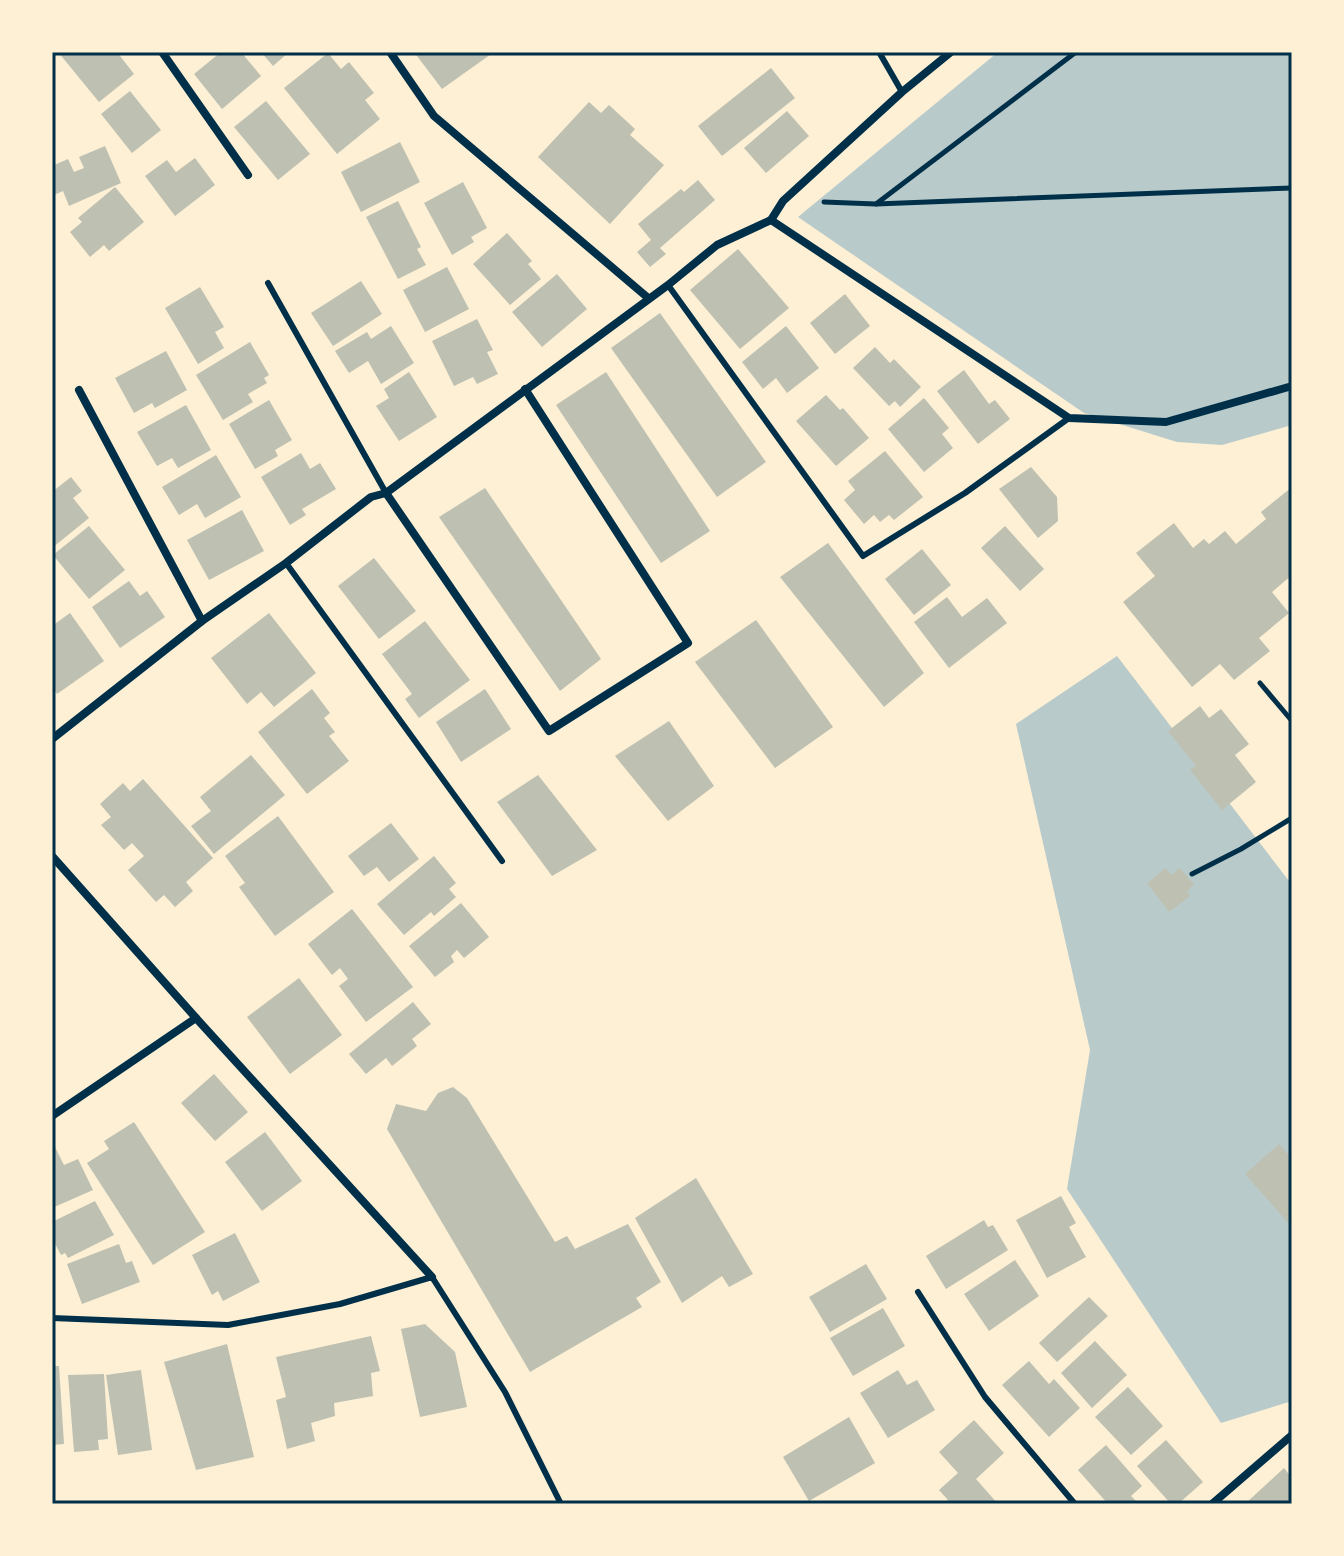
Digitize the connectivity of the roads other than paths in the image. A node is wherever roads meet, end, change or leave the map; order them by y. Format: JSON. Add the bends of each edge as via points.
{"nodes":[{"id":1,"x":162,"y":52,"type":"edge"},
{"id":2,"x":390,"y":52,"type":"edge"},
{"id":3,"x":879,"y":52,"type":"edge"},
{"id":4,"x":951,"y":52,"type":"edge"},
{"id":5,"x":902,"y":92,"type":"junction"},
{"id":6,"x":248,"y":175,"type":"dead end"},
{"id":7,"x":771,"y":220,"type":"junction"},
{"id":8,"x":268,"y":283,"type":"dead end"},
{"id":9,"x":668,"y":285,"type":"junction"},
{"id":10,"x":647,"y":297,"type":"junction"},
{"id":11,"x":1292,"y":386,"type":"edge"},
{"id":12,"x":525,"y":389,"type":"junction"},
{"id":13,"x":79,"y":390,"type":"dead end"},
{"id":14,"x":1069,"y":418,"type":"junction"},
{"id":15,"x":386,"y":493,"type":"junction"},
{"id":16,"x":286,"y":563,"type":"junction"},
{"id":17,"x":202,"y":621,"type":"junction"},
{"id":18,"x":52,"y":739,"type":"edge"},
{"id":19,"x":52,"y":856,"type":"edge"},
{"id":20,"x":502,"y":861,"type":"dead end"},
{"id":21,"x":196,"y":1018,"type":"junction"},
{"id":22,"x":52,"y":1116,"type":"edge"},
{"id":23,"x":432,"y":1277,"type":"junction"},
{"id":24,"x":918,"y":1292,"type":"dead end"},
{"id":25,"x":52,"y":1318,"type":"edge"},
{"id":26,"x":1292,"y":1435,"type":"edge"},
{"id":27,"x":561,"y":1504,"type":"edge"},
{"id":28,"x":1075,"y":1504,"type":"edge"},
{"id":29,"x":1212,"y":1504,"type":"edge"}],
"edges":[{"from":1,"to":6,"type":"street"},
{"from":2,"to":10,"type":"street","via":[[434,116]]},
{"from":3,"to":5,"type":"lane"},
{"from":4,"to":5,"type":"street"},
{"from":5,"to":7,"type":"street","via":[[783,201]]},
{"from":7,"to":9,"type":"street","via":[[717,245]]},
{"from":7,"to":14,"type":"street"},
{"from":8,"to":15,"type":"lane"},
{"from":9,"to":10,"type":"street"},
{"from":9,"to":14,"type":"lane","via":[[863,556],[965,493]]},
{"from":10,"to":12,"type":"street"},
{"from":11,"to":14,"type":"street","via":[[1166,422]]},
{"from":12,"to":15,"type":"street"},
{"from":12,"to":15,"type":"street","via":[[688,643],[549,731]]},
{"from":13,"to":17,"type":"street"},
{"from":15,"to":16,"type":"street","via":[[371,497]]},
{"from":16,"to":17,"type":"street"},
{"from":16,"to":20,"type":"lane"},
{"from":17,"to":18,"type":"street"},
{"from":19,"to":21,"type":"street"},
{"from":21,"to":22,"type":"street"},
{"from":21,"to":23,"type":"street"},
{"from":23,"to":25,"type":"lane","via":[[340,1304],[228,1325]]},
{"from":23,"to":27,"type":"lane","via":[[505,1392]]},
{"from":24,"to":28,"type":"lane","via":[[985,1397]]},
{"from":26,"to":29,"type":"street"}]}
